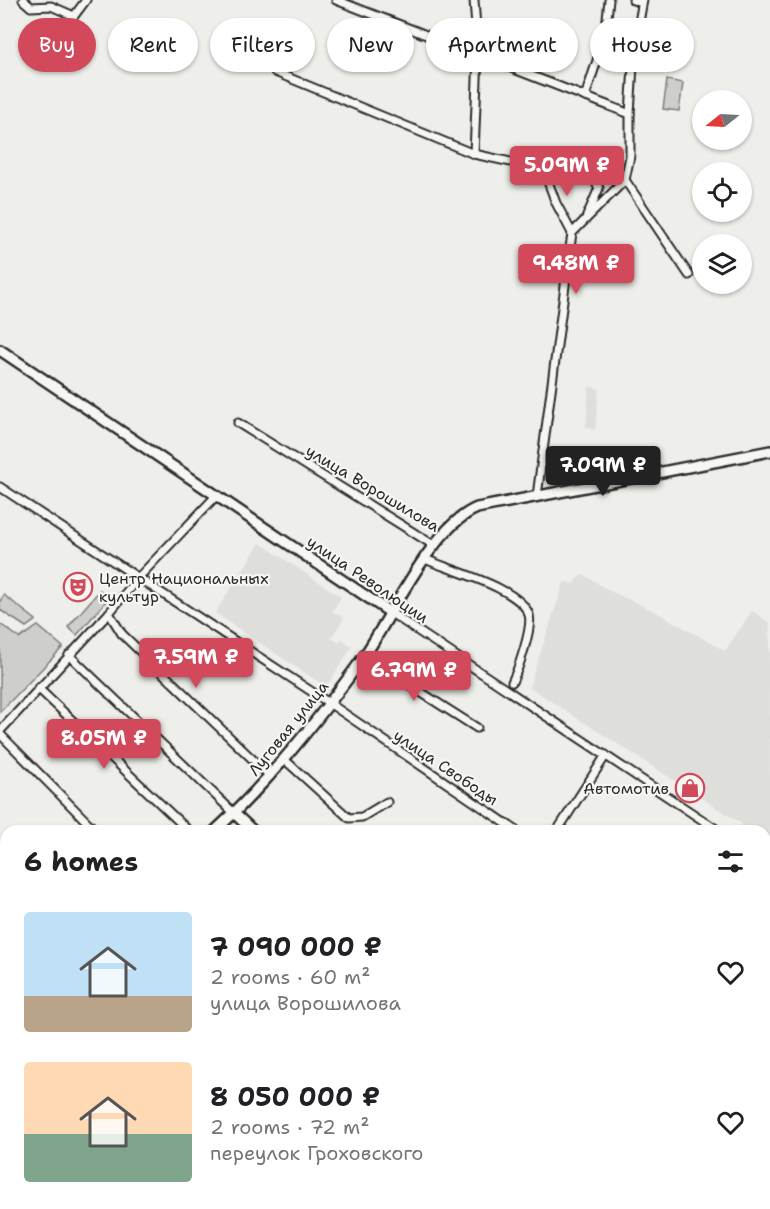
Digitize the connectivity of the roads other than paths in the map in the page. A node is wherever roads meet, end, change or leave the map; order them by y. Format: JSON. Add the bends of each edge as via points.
{"nodes":[{"id":1,"x":23,"y":0,"type":"edge"},
{"id":2,"x":86,"y":0,"type":"edge"},
{"id":3,"x":336,"y":0,"type":"edge"},
{"id":4,"x":474,"y":0,"type":"edge"},
{"id":5,"x":609,"y":0,"type":"edge"},
{"id":6,"x":633,"y":0,"type":"edge"},
{"id":7,"x":642,"y":1,"type":"edge"},
{"id":8,"x":475,"y":18,"type":"edge"},
{"id":9,"x":426,"y":35,"type":"edge"},
{"id":10,"x":275,"y":72,"type":"dead end"},
{"id":11,"x":477,"y":72,"type":"edge"},
{"id":12,"x":521,"y":72,"type":"edge"},
{"id":13,"x":585,"y":97,"type":"junction"},
{"id":14,"x":630,"y":114,"type":"junction"},
{"id":15,"x":474,"y":154,"type":"junction"},
{"id":16,"x":543,"y":168,"type":"junction"},
{"id":17,"x":625,"y":180,"type":"junction"},
{"id":18,"x":585,"y":221,"type":"junction"},
{"id":19,"x":572,"y":233,"type":"junction"},
{"id":20,"x":689,"y":275,"type":"dead end"},
{"id":21,"x":0,"y":350,"type":"edge"},
{"id":22,"x":238,"y":423,"type":"dead end"},
{"id":23,"x":770,"y":451,"type":"edge"},
{"id":24,"x":0,"y":487,"type":"edge"},
{"id":25,"x":216,"y":496,"type":"junction"},
{"id":26,"x":537,"y":496,"type":"junction"},
{"id":27,"x":435,"y":546,"type":"junction"},
{"id":28,"x":425,"y":559,"type":"junction"},
{"id":29,"x":138,"y":578,"type":"junction"},
{"id":30,"x":109,"y":613,"type":"junction"},
{"id":31,"x":391,"y":613,"type":"junction"},
{"id":32,"x":69,"y":655,"type":"junction"},
{"id":33,"x":364,"y":656,"type":"junction"},
{"id":34,"x":512,"y":682,"type":"dead end"},
{"id":35,"x":38,"y":688,"type":"junction"},
{"id":36,"x":329,"y":703,"type":"junction"},
{"id":37,"x":477,"y":728,"type":"dead end"},
{"id":38,"x":0,"y":733,"type":"edge"},
{"id":39,"x":606,"y":755,"type":"junction"},
{"id":40,"x":285,"y":760,"type":"junction"},
{"id":41,"x":270,"y":776,"type":"junction"},
{"id":42,"x":387,"y":802,"type":"dead end"},
{"id":43,"x":234,"y":813,"type":"junction"},
{"id":44,"x":90,"y":825,"type":"edge"},
{"id":45,"x":183,"y":825,"type":"edge"},
{"id":46,"x":221,"y":825,"type":"edge"},
{"id":47,"x":247,"y":825,"type":"edge"},
{"id":48,"x":508,"y":825,"type":"edge"},
{"id":49,"x":561,"y":825,"type":"edge"},
{"id":50,"x":710,"y":825,"type":"edge"}],
"edges":[{"from":1,"to":2,"type":"street","via":[[31,7],[51,6],[74,16]]},
{"from":3,"to":9,"type":"street"},
{"from":4,"to":8,"type":"street"},
{"from":5,"to":13,"type":"street","via":[[605,36]]},
{"from":6,"to":7,"type":"street"},
{"from":7,"to":14,"type":"street"},
{"from":10,"to":15,"type":"street"},
{"from":11,"to":15,"type":"street"},
{"from":12,"to":13,"type":"street"},
{"from":13,"to":14,"type":"street"},
{"from":14,"to":17,"type":"street","via":[[630,156]]},
{"from":15,"to":16,"type":"street"},
{"from":16,"to":18,"type":"street","via":[[597,183],[597,193]]},
{"from":16,"to":19,"type":"street"},
{"from":17,"to":18,"type":"street"},
{"from":17,"to":20,"type":"street"},
{"from":18,"to":19,"type":"street"},
{"from":19,"to":26,"type":"street"},
{"from":21,"to":25,"type":"main road","name":"улица Революции"},
{"from":22,"to":27,"type":"street","name":"улица Ворошилова"},
{"from":23,"to":26,"type":"main road","name":"улица Ворошилова"},
{"from":24,"to":29,"type":"street","name":"улица Свободы"},
{"from":25,"to":29,"type":"street"},
{"from":25,"to":31,"type":"main road","name":"улица Революции"},
{"from":26,"to":27,"type":"main road","name":"улица Ворошилова","via":[[465,513]]},
{"from":27,"to":28,"type":"main road","name":"Луговая улица"},
{"from":28,"to":31,"type":"main road","name":"Луговая улица"},
{"from":28,"to":34,"type":"street","via":[[480,579],[526,608],[529,627]]},
{"from":29,"to":30,"type":"street"},
{"from":29,"to":36,"type":"street","name":"улица Свободы"},
{"from":30,"to":32,"type":"street"},
{"from":30,"to":41,"type":"street","via":[[122,634]]},
{"from":31,"to":33,"type":"main road","name":"Луговая улица"},
{"from":31,"to":39,"type":"street","name":"улица Революции"},
{"from":32,"to":35,"type":"street"},
{"from":32,"to":43,"type":"street"},
{"from":33,"to":36,"type":"main road","name":"Луговая улица"},
{"from":33,"to":37,"type":"street"},
{"from":35,"to":38,"type":"street"},
{"from":35,"to":45,"type":"street"},
{"from":36,"to":40,"type":"main road","name":"Луговая улица"},
{"from":36,"to":48,"type":"street","name":"улица Свободы"},
{"from":38,"to":44,"type":"street"},
{"from":39,"to":49,"type":"street"},
{"from":39,"to":50,"type":"street","name":"улица Революции"},
{"from":40,"to":41,"type":"main road","name":"Луговая улица"},
{"from":40,"to":42,"type":"street","via":[[349,818],[362,818]]},
{"from":41,"to":43,"type":"main road","name":"Луговая улица"},
{"from":43,"to":46,"type":"main road","name":"Луговая улица"},
{"from":43,"to":47,"type":"main road"}]}
